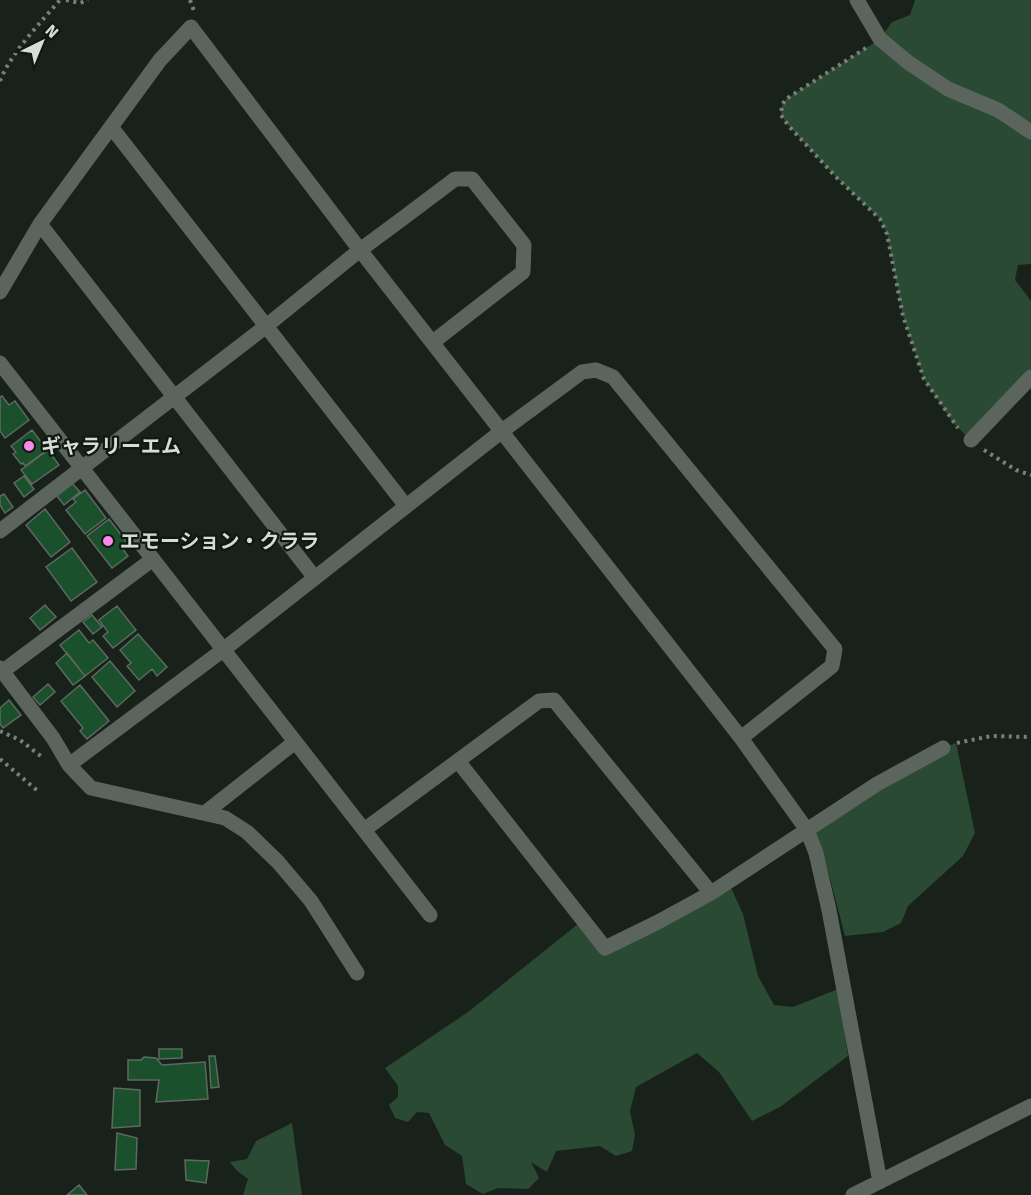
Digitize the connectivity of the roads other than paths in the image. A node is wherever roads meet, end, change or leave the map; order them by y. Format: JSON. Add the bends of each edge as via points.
{"nodes":[{"id":1,"x":858,"y":0,"type":"edge"},
{"id":2,"x":112,"y":128,"type":"junction"},
{"id":3,"x":1031,"y":132,"type":"edge"},
{"id":4,"x":40,"y":224,"type":"junction"},
{"id":5,"x":360,"y":250,"type":"junction"},
{"id":6,"x":0,"y":292,"type":"edge"},
{"id":7,"x":265,"y":327,"type":"junction"},
{"id":8,"x":433,"y":342,"type":"junction"},
{"id":9,"x":0,"y":363,"type":"edge"},
{"id":10,"x":1031,"y":377,"type":"edge"},
{"id":11,"x":175,"y":396,"type":"junction"},
{"id":12,"x":502,"y":431,"type":"junction"},
{"id":13,"x":971,"y":440,"type":"road end"},
{"id":14,"x":81,"y":468,"type":"junction"},
{"id":15,"x":406,"y":506,"type":"junction"},
{"id":16,"x":0,"y":531,"type":"edge"},
{"id":17,"x":153,"y":559,"type":"junction"},
{"id":18,"x":315,"y":578,"type":"junction"},
{"id":19,"x":223,"y":650,"type":"junction"},
{"id":20,"x":2,"y":669,"type":"edge"},
{"id":21,"x":741,"y":738,"type":"junction"},
{"id":22,"x":295,"y":742,"type":"junction"},
{"id":23,"x":943,"y":748,"type":"road end"},
{"id":24,"x":458,"y":762,"type":"junction"},
{"id":25,"x":69,"y":765,"type":"junction"},
{"id":26,"x":205,"y":813,"type":"junction"},
{"id":27,"x":364,"y":830,"type":"junction"},
{"id":28,"x":807,"y":830,"type":"junction"},
{"id":29,"x":711,"y":893,"type":"junction"},
{"id":30,"x":430,"y":915,"type":"dead end"},
{"id":31,"x":357,"y":973,"type":"dead end"},
{"id":32,"x":1031,"y":1106,"type":"edge"},
{"id":33,"x":880,"y":1182,"type":"junction"},
{"id":34,"x":853,"y":1195,"type":"edge"}],
"edges":[{"from":1,"to":3,"type":"street","via":[[880,39],[909,63],[948,89],[998,110]]},
{"from":2,"to":4,"type":"street"},
{"from":2,"to":5,"type":"street","via":[[160,60],[191,27]]},
{"from":2,"to":7,"type":"street"},
{"from":4,"to":6,"type":"street"},
{"from":4,"to":11,"type":"street"},
{"from":5,"to":7,"type":"street"},
{"from":5,"to":8,"type":"street"},
{"from":5,"to":8,"type":"street","via":[[455,179],[472,179],[524,245],[523,272]]},
{"from":7,"to":11,"type":"street"},
{"from":7,"to":15,"type":"street"},
{"from":8,"to":12,"type":"street"},
{"from":9,"to":14,"type":"street"},
{"from":10,"to":13,"type":"street"},
{"from":11,"to":14,"type":"street"},
{"from":11,"to":18,"type":"street"},
{"from":12,"to":15,"type":"street"},
{"from":12,"to":21,"type":"street"},
{"from":12,"to":21,"type":"street","via":[[582,372],[596,369],[613,377],[835,649],[832,666]]},
{"from":14,"to":16,"type":"street"},
{"from":14,"to":17,"type":"street"},
{"from":15,"to":18,"type":"street"},
{"from":17,"to":19,"type":"street"},
{"from":17,"to":20,"type":"street"},
{"from":18,"to":19,"type":"street"},
{"from":19,"to":22,"type":"street"},
{"from":19,"to":25,"type":"street"},
{"from":20,"to":25,"type":"street"},
{"from":21,"to":28,"type":"street"},
{"from":22,"to":26,"type":"street"},
{"from":22,"to":27,"type":"street"},
{"from":23,"to":28,"type":"street","via":[[877,784]]},
{"from":24,"to":27,"type":"street"},
{"from":24,"to":29,"type":"street","via":[[605,948]]},
{"from":24,"to":29,"type":"street","via":[[539,701],[554,700]]},
{"from":25,"to":26,"type":"street","via":[[91,788]]},
{"from":26,"to":31,"type":"street","via":[[225,818],[262,844],[311,902]]},
{"from":27,"to":30,"type":"street"},
{"from":28,"to":29,"type":"street"},
{"from":28,"to":33,"type":"street","via":[[829,910]]},
{"from":32,"to":33,"type":"street"},
{"from":33,"to":34,"type":"street"}]}
